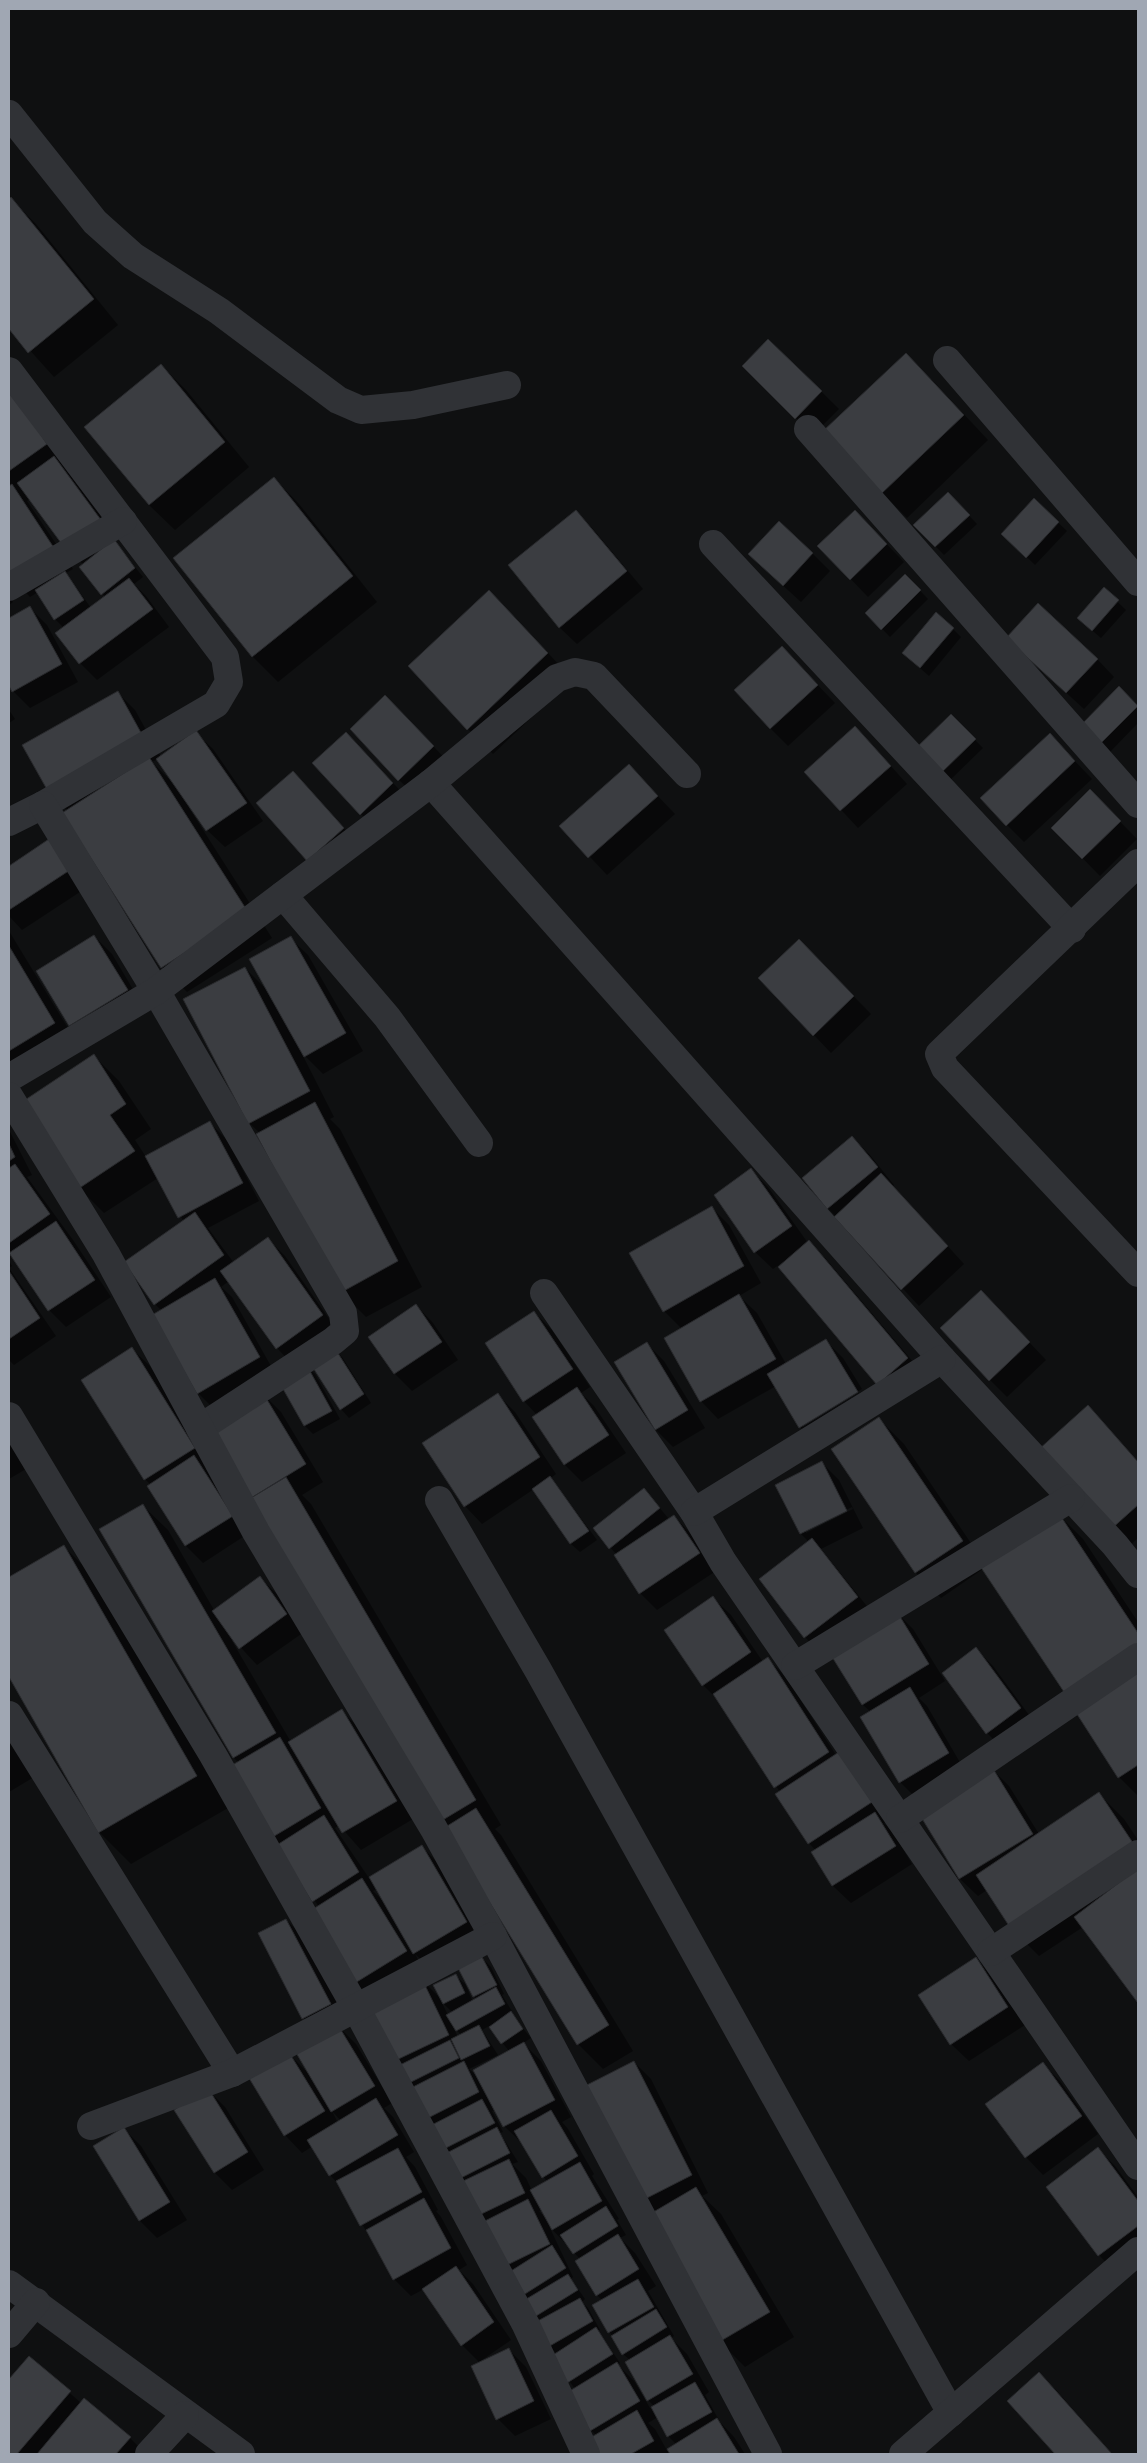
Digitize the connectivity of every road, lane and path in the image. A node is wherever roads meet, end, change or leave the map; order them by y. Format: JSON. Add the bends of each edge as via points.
{"nodes":[{"id":1,"x":9,"y":114,"type":"edge"},
{"id":2,"x":947,"y":360,"type":"dead end"},
{"id":3,"x":9,"y":370,"type":"edge"},
{"id":4,"x":507,"y":385,"type":"dead end"},
{"id":5,"x":808,"y":429,"type":"dead end"},
{"id":6,"x":123,"y":521,"type":"junction"},
{"id":7,"x":713,"y":544,"type":"dead end"},
{"id":8,"x":1138,"y":582,"type":"edge"},
{"id":9,"x":9,"y":588,"type":"edge"},
{"id":10,"x":686,"y":774,"type":"dead end"},
{"id":11,"x":431,"y":783,"type":"junction"},
{"id":12,"x":1138,"y":804,"type":"edge"},
{"id":13,"x":43,"y":805,"type":"junction"},
{"id":14,"x":9,"y":822,"type":"edge"},
{"id":15,"x":1138,"y":863,"type":"edge"},
{"id":16,"x":283,"y":895,"type":"junction"},
{"id":17,"x":1072,"y":929,"type":"junction"},
{"id":18,"x":156,"y":991,"type":"junction"},
{"id":19,"x":9,"y":1078,"type":"edge"},
{"id":20,"x":9,"y":1096,"type":"edge"},
{"id":21,"x":479,"y":1143,"type":"dead end"},
{"id":22,"x":1138,"y":1273,"type":"edge"},
{"id":23,"x":544,"y":1293,"type":"dead end"},
{"id":24,"x":942,"y":1359,"type":"junction"},
{"id":25,"x":9,"y":1416,"type":"edge"},
{"id":26,"x":200,"y":1428,"type":"junction"},
{"id":27,"x":1071,"y":1498,"type":"junction"},
{"id":28,"x":439,"y":1500,"type":"dead end"},
{"id":29,"x":694,"y":1512,"type":"junction"},
{"id":30,"x":1138,"y":1574,"type":"edge"},
{"id":31,"x":1138,"y":1657,"type":"edge"},
{"id":32,"x":795,"y":1666,"type":"junction"},
{"id":33,"x":9,"y":1715,"type":"edge"},
{"id":34,"x":900,"y":1819,"type":"junction"},
{"id":35,"x":1138,"y":1854,"type":"edge"},
{"id":36,"x":493,"y":1936,"type":"junction"},
{"id":37,"x":991,"y":1952,"type":"junction"},
{"id":38,"x":356,"y":2008,"type":"junction"},
{"id":39,"x":232,"y":2073,"type":"junction"},
{"id":40,"x":90,"y":2126,"type":"dead end"},
{"id":41,"x":1138,"y":2166,"type":"edge"},
{"id":42,"x":1138,"y":2251,"type":"edge"},
{"id":43,"x":9,"y":2284,"type":"edge"},
{"id":44,"x":36,"y":2302,"type":"junction"},
{"id":45,"x":9,"y":2334,"type":"edge"},
{"id":46,"x":951,"y":2412,"type":"junction"},
{"id":47,"x":185,"y":2415,"type":"junction"},
{"id":48,"x":149,"y":2454,"type":"edge"},
{"id":49,"x":241,"y":2454,"type":"edge"},
{"id":50,"x":586,"y":2454,"type":"edge"},
{"id":51,"x":768,"y":2454,"type":"edge"},
{"id":52,"x":903,"y":2454,"type":"edge"}],
"edges":[{"from":1,"to":4,"type":"street","via":[[95,222],[127,250],[219,312],[338,400],[362,410],[413,405]]},
{"from":2,"to":8,"type":"street"},
{"from":3,"to":6,"type":"street"},
{"from":5,"to":12,"type":"street"},
{"from":6,"to":9,"type":"street"},
{"from":6,"to":13,"type":"street","via":[[225,657],[228,682],[216,704]]},
{"from":7,"to":17,"type":"street"},
{"from":10,"to":11,"type":"street","via":[[594,676],[575,672],[557,678]]},
{"from":11,"to":16,"type":"street"},
{"from":11,"to":24,"type":"street"},
{"from":13,"to":14,"type":"street"},
{"from":13,"to":18,"type":"street"},
{"from":15,"to":17,"type":"street"},
{"from":16,"to":18,"type":"street"},
{"from":16,"to":21,"type":"street","via":[[387,1017]]},
{"from":17,"to":22,"type":"street","via":[[939,1054],[945,1068]]},
{"from":18,"to":19,"type":"street"},
{"from":18,"to":26,"type":"street","via":[[343,1313],[345,1331]]},
{"from":20,"to":26,"type":"street","via":[[106,1254]]},
{"from":23,"to":29,"type":"street"},
{"from":24,"to":27,"type":"street"},
{"from":24,"to":29,"type":"street"},
{"from":25,"to":38,"type":"street","via":[[213,1755]]},
{"from":26,"to":36,"type":"street","via":[[256,1532],[434,1829]]},
{"from":27,"to":30,"type":"street"},
{"from":27,"to":32,"type":"street"},
{"from":28,"to":46,"type":"street","via":[[538,1670]]},
{"from":29,"to":32,"type":"street","via":[[723,1562]]},
{"from":31,"to":34,"type":"street"},
{"from":32,"to":34,"type":"street"},
{"from":33,"to":39,"type":"street"},
{"from":34,"to":37,"type":"street"},
{"from":35,"to":37,"type":"street"},
{"from":36,"to":38,"type":"street"},
{"from":36,"to":51,"type":"street"},
{"from":37,"to":41,"type":"street"},
{"from":38,"to":39,"type":"street"},
{"from":38,"to":50,"type":"street","via":[[526,2325]]},
{"from":39,"to":40,"type":"street"},
{"from":42,"to":46,"type":"street"},
{"from":43,"to":44,"type":"street"},
{"from":44,"to":45,"type":"street"},
{"from":44,"to":47,"type":"street"},
{"from":46,"to":52,"type":"street"},
{"from":47,"to":48,"type":"street"},
{"from":47,"to":49,"type":"street"}]}
